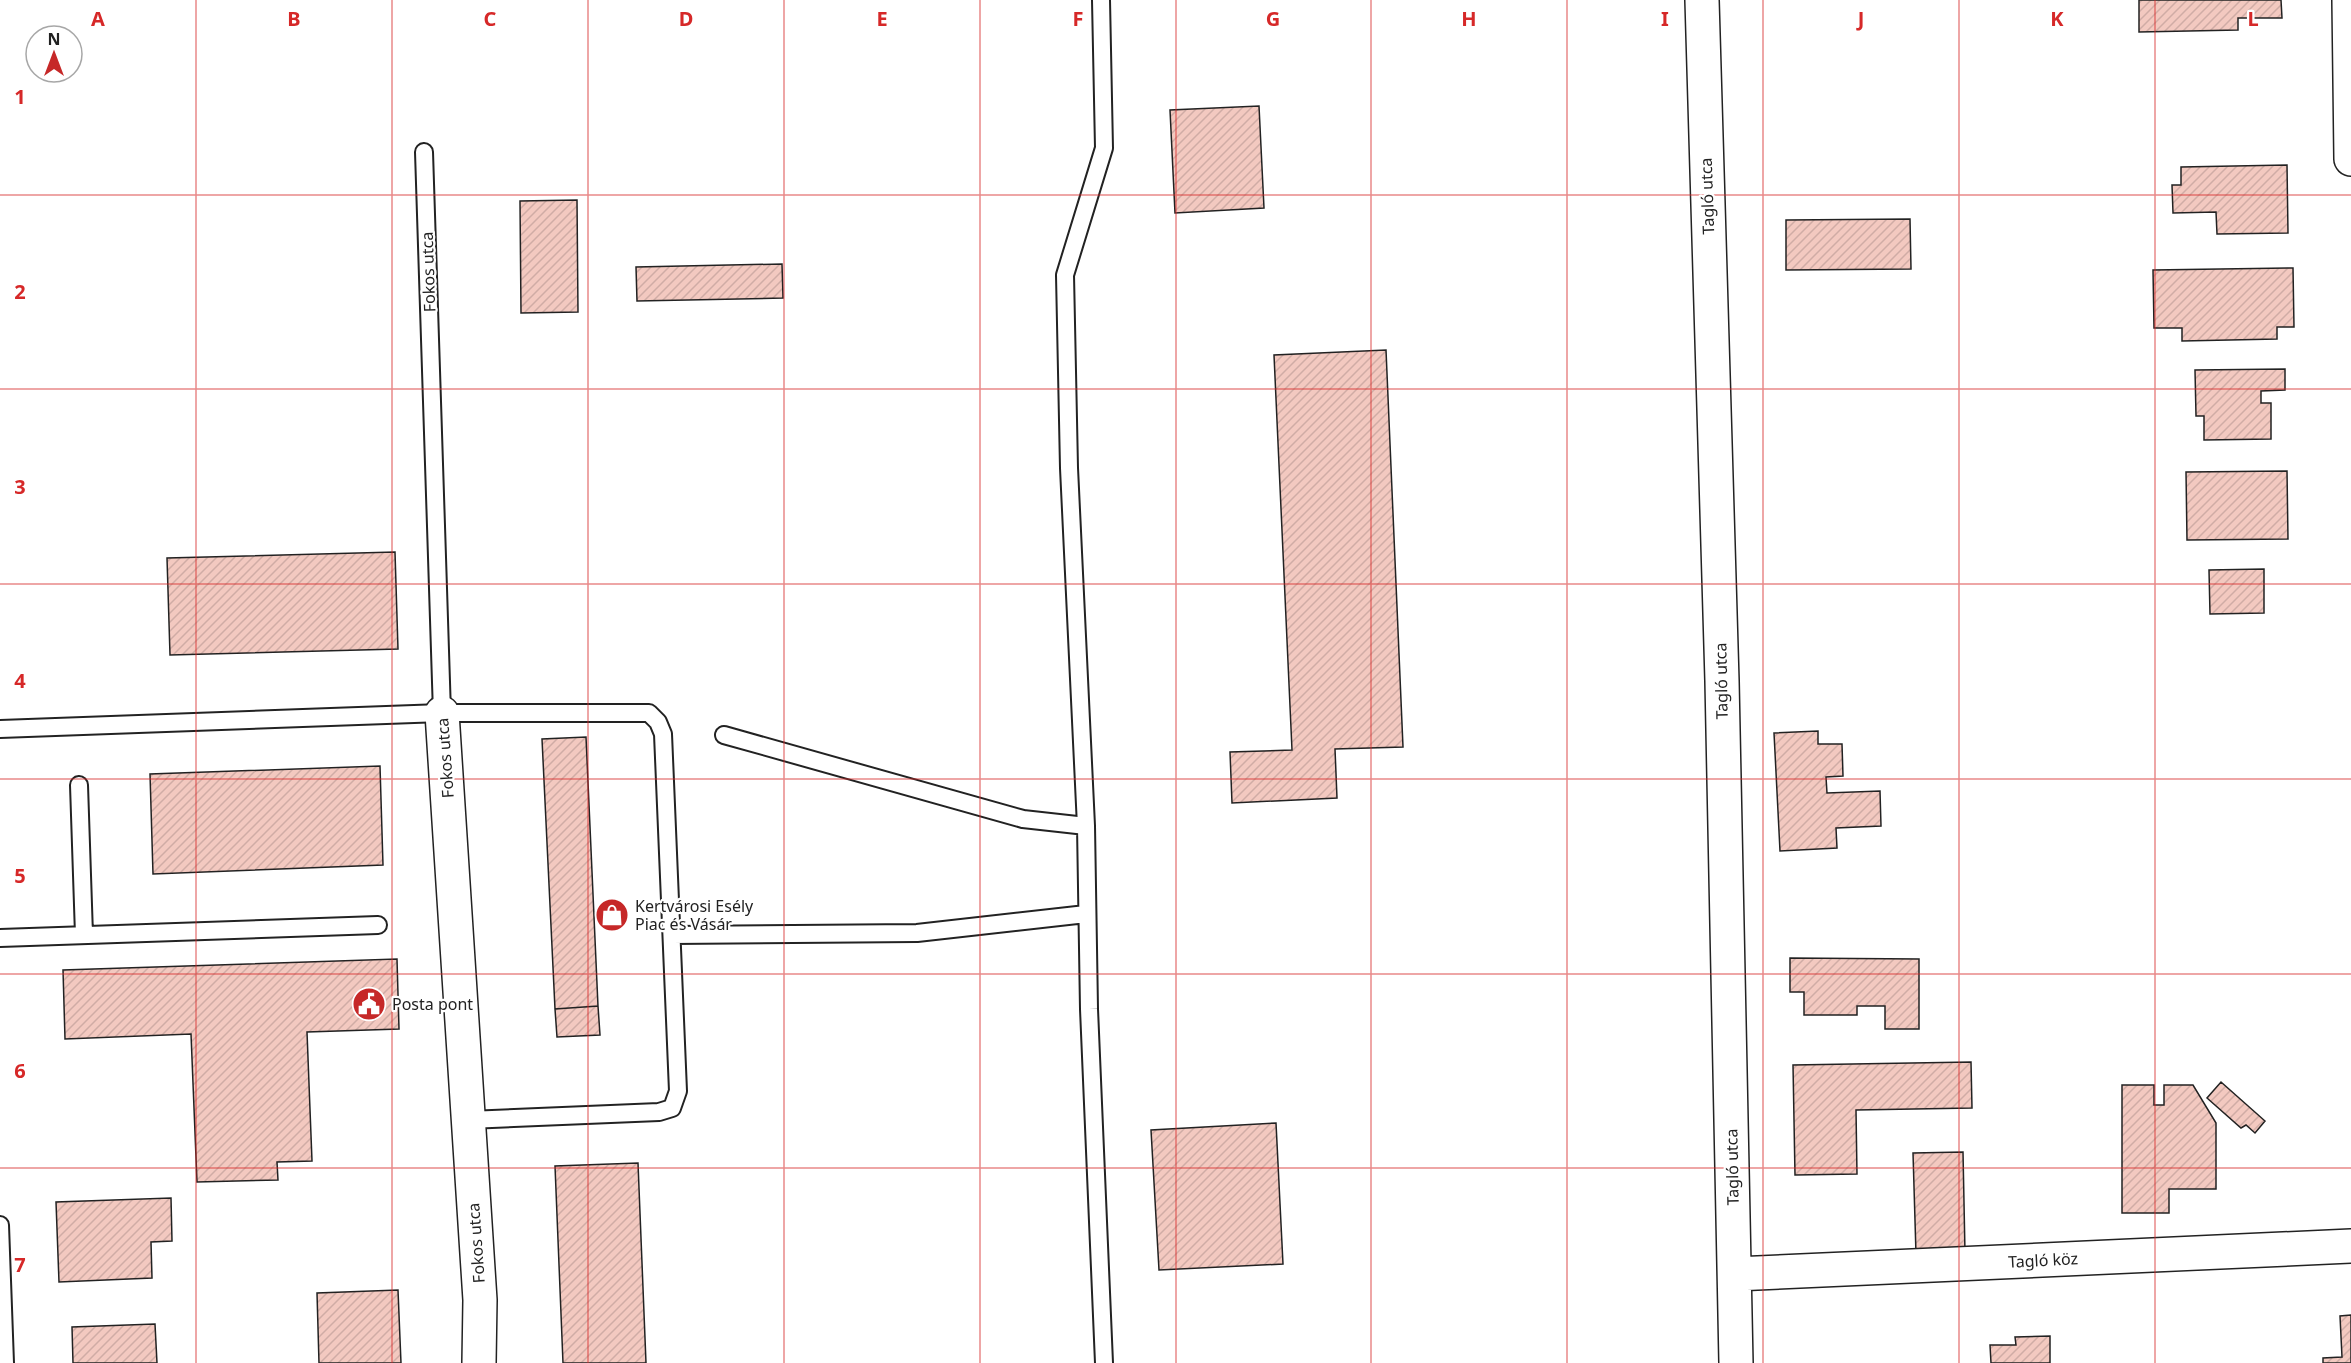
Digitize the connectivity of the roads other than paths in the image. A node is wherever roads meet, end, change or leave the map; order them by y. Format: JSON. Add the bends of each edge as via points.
{"nodes":[{"id":1,"x":1101,"y":0,"type":"edge"},
{"id":2,"x":1702,"y":0,"type":"edge"},
{"id":3,"x":2349,"y":0,"type":"edge"},
{"id":4,"x":424,"y":152,"type":"dead end"},
{"id":5,"x":2351,"y":159,"type":"edge"},
{"id":6,"x":442,"y":713,"type":"junction"},
{"id":7,"x":0,"y":729,"type":"edge"},
{"id":8,"x":724,"y":735,"type":"dead end"},
{"id":9,"x":79,"y":785,"type":"dead end"},
{"id":10,"x":1086,"y":826,"type":"junction"},
{"id":11,"x":1086,"y":914,"type":"junction"},
{"id":12,"x":378,"y":925,"type":"dead end"},
{"id":13,"x":84,"y":935,"type":"junction"},
{"id":14,"x":672,"y":935,"type":"junction"},
{"id":15,"x":0,"y":938,"type":"edge"},
{"id":16,"x":468,"y":1120,"type":"junction"},
{"id":17,"x":0,"y":1225,"type":"edge"},
{"id":18,"x":2351,"y":1246,"type":"edge"},
{"id":19,"x":1735,"y":1274,"type":"junction"},
{"id":20,"x":5,"y":1363,"type":"edge"},
{"id":21,"x":479,"y":1363,"type":"edge"},
{"id":22,"x":1104,"y":1363,"type":"edge"},
{"id":23,"x":1736,"y":1363,"type":"edge"}],
"edges":[{"from":1,"to":10,"type":"lane","via":[[1104,148],[1065,275],[1069,468]]},
{"from":2,"to":19,"type":"street","name":"Tagló utca"},
{"from":3,"to":5,"type":"street"},
{"from":4,"to":6,"type":"lane","name":"Fokos utca"},
{"from":6,"to":7,"type":"lane"},
{"from":6,"to":14,"type":"lane","via":[[649,713],[663,734]]},
{"from":6,"to":16,"type":"street","name":"Fokos utca"},
{"from":8,"to":10,"type":"lane","via":[[1023,819]]},
{"from":9,"to":13,"type":"lane"},
{"from":10,"to":11,"type":"lane"},
{"from":11,"to":14,"type":"lane","via":[[917,933]]},
{"from":11,"to":22,"type":"lane"},
{"from":12,"to":13,"type":"lane"},
{"from":13,"to":15,"type":"lane"},
{"from":14,"to":16,"type":"lane","via":[[678,1091],[672,1108],[659,1112]]},
{"from":16,"to":21,"type":"street","name":"Fokos utca","via":[[480,1300]]},
{"from":17,"to":20,"type":"lane"},
{"from":18,"to":19,"type":"street","name":"Tagló köz"},
{"from":19,"to":23,"type":"street","name":"Tagló utca"}]}
